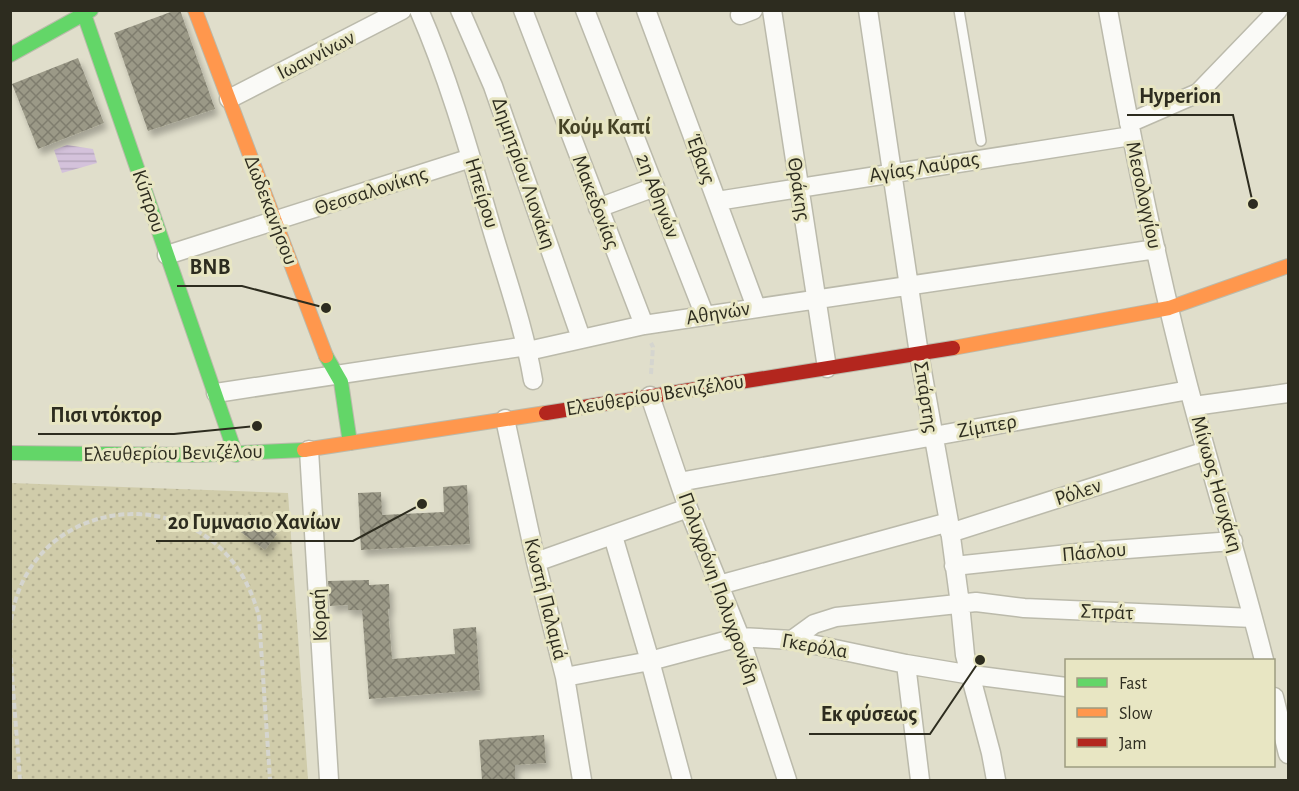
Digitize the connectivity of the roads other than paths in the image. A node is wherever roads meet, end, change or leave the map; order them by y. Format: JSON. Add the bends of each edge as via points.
{"nodes":[{"id":1,"x":195,"y":10,"type":"edge"},
{"id":2,"x":402,"y":10,"type":"edge"},
{"id":3,"x":418,"y":10,"type":"edge"},
{"id":4,"x":460,"y":10,"type":"edge"},
{"id":5,"x":523,"y":10,"type":"edge"},
{"id":6,"x":585,"y":10,"type":"edge"},
{"id":7,"x":646,"y":10,"type":"edge"},
{"id":8,"x":772,"y":10,"type":"edge"},
{"id":9,"x":868,"y":10,"type":"edge"},
{"id":10,"x":959,"y":10,"type":"edge"},
{"id":11,"x":1108,"y":10,"type":"edge"},
{"id":12,"x":1278,"y":10,"type":"edge"},
{"id":13,"x":88,"y":12,"type":"edge"},
{"id":14,"x":10,"y":55,"type":"edge"},
{"id":15,"x":229,"y":99,"type":"junction"},
{"id":16,"x":1130,"y":130,"type":"junction"},
{"id":17,"x":981,"y":141,"type":"dead end"},
{"id":18,"x":471,"y":158,"type":"junction"},
{"id":19,"x":892,"y":172,"type":"junction"},
{"id":20,"x":655,"y":188,"type":"junction"},
{"id":21,"x":799,"y":188,"type":"junction"},
{"id":22,"x":717,"y":201,"type":"junction"},
{"id":23,"x":598,"y":208,"type":"junction"},
{"id":24,"x":276,"y":221,"type":"junction"},
{"id":25,"x":1156,"y":249,"type":"junction"},
{"id":26,"x":167,"y":255,"type":"junction"},
{"id":27,"x":1288,"y":266,"type":"edge"},
{"id":28,"x":909,"y":284,"type":"junction"},
{"id":29,"x":816,"y":298,"type":"junction"},
{"id":30,"x":756,"y":307,"type":"junction"},
{"id":31,"x":1169,"y":308,"type":"junction"},
{"id":32,"x":705,"y":316,"type":"junction"},
{"id":33,"x":644,"y":325,"type":"junction"},
{"id":34,"x":581,"y":338,"type":"junction"},
{"id":35,"x":527,"y":348,"type":"junction"},
{"id":36,"x":919,"y":354,"type":"junction"},
{"id":37,"x":827,"y":368,"type":"junction"},
{"id":38,"x":336,"y":375,"type":"junction"},
{"id":39,"x":533,"y":380,"type":"dead end"},
{"id":40,"x":216,"y":393,"type":"junction"},
{"id":41,"x":1288,"y":393,"type":"edge"},
{"id":42,"x":650,"y":396,"type":"junction"},
{"id":43,"x":1192,"y":398,"type":"junction"},
{"id":44,"x":505,"y":419,"type":"junction"},
{"id":45,"x":932,"y":436,"type":"junction"},
{"id":46,"x":350,"y":444,"type":"junction"},
{"id":47,"x":309,"y":450,"type":"junction"},
{"id":48,"x":1206,"y":452,"type":"junction"},
{"id":49,"x":10,"y":453,"type":"edge"},
{"id":50,"x":236,"y":455,"type":"junction"},
{"id":51,"x":680,"y":482,"type":"junction"},
{"id":52,"x":688,"y":508,"type":"junction"},
{"id":53,"x":949,"y":528,"type":"junction"},
{"id":54,"x":613,"y":536,"type":"junction"},
{"id":55,"x":1233,"y":541,"type":"junction"},
{"id":56,"x":536,"y":562,"type":"junction"},
{"id":57,"x":954,"y":566,"type":"junction"},
{"id":58,"x":719,"y":585,"type":"junction"},
{"id":59,"x":960,"y":604,"type":"junction"},
{"id":60,"x":1253,"y":618,"type":"junction"},
{"id":61,"x":740,"y":637,"type":"junction"},
{"id":62,"x":792,"y":640,"type":"junction"},
{"id":63,"x":1264,"y":659,"type":"edge"},
{"id":64,"x":650,"y":661,"type":"junction"},
{"id":65,"x":906,"y":664,"type":"junction"},
{"id":66,"x":972,"y":675,"type":"junction"},
{"id":67,"x":565,"y":677,"type":"junction"},
{"id":68,"x":1065,"y":687,"type":"edge"},
{"id":69,"x":1275,"y":700,"type":"edge"},
{"id":70,"x":1280,"y":715,"type":"edge"},
{"id":71,"x":1288,"y":754,"type":"edge"},
{"id":72,"x":328,"y":780,"type":"edge"},
{"id":73,"x":582,"y":780,"type":"edge"},
{"id":74,"x":682,"y":780,"type":"edge"},
{"id":75,"x":787,"y":780,"type":"edge"},
{"id":76,"x":921,"y":780,"type":"edge"},
{"id":77,"x":996,"y":780,"type":"edge"}],
"edges":[{"from":1,"to":15,"type":"main road","name":"Δωδεκανήσου"},
{"from":2,"to":15,"type":"street","name":"Ιωαννίνων"},
{"from":3,"to":18,"type":"street","name":"Ηπείρου"},
{"from":4,"to":34,"type":"street","name":"Δημητρίου Λιονάκη","via":[[493,86]]},
{"from":5,"to":23,"type":"street","name":"Μακεδονίας"},
{"from":6,"to":20,"type":"street","name":"2η Αθηνών"},
{"from":7,"to":22,"type":"street","name":"Έβανς"},
{"from":8,"to":21,"type":"street","name":"Θράκης"},
{"from":9,"to":19,"type":"street","name":"Σπάρτης"},
{"from":10,"to":17,"type":"lane"},
{"from":11,"to":16,"type":"street","name":"Μεσολογγίου"},
{"from":12,"to":16,"type":"street","name":"Αγίας Λαύρας","via":[[1198,93]]},
{"from":13,"to":14,"type":"main road"},
{"from":13,"to":26,"type":"main road","name":"Κύπρου"},
{"from":15,"to":24,"type":"main road","name":"Δωδεκανήσου"},
{"from":16,"to":19,"type":"street","name":"Αγίας Λαύρας"},
{"from":16,"to":25,"type":"street","name":"Μεσολογγίου"},
{"from":18,"to":24,"type":"street","name":"Θεσσαλονίκης"},
{"from":18,"to":35,"type":"street","name":"Ηπείρου"},
{"from":19,"to":21,"type":"street","name":"Αγίας Λαύρας"},
{"from":19,"to":28,"type":"street","name":"Σπάρτης"},
{"from":20,"to":23,"type":"street"},
{"from":20,"to":32,"type":"street","name":"2η Αθηνών"},
{"from":21,"to":22,"type":"street","name":"Αγίας Λαύρας"},
{"from":21,"to":29,"type":"street","name":"Θράκης"},
{"from":22,"to":30,"type":"street","name":"Έβανς"},
{"from":23,"to":33,"type":"street","name":"Μακεδονίας"},
{"from":24,"to":26,"type":"street","name":"Θεσσαλονίκης"},
{"from":24,"to":38,"type":"main road","name":"Δωδεκανήσου"},
{"from":25,"to":28,"type":"street","name":"Αθηνών"},
{"from":25,"to":31,"type":"street","name":"Μεσολογγίου"},
{"from":26,"to":40,"type":"main road","name":"Κύπρου"},
{"from":27,"to":31,"type":"main road","name":"Ελευθερίου Βενιζέλου"},
{"from":28,"to":29,"type":"street","name":"Αθηνών"},
{"from":28,"to":36,"type":"street","name":"Σπάρτης"},
{"from":29,"to":30,"type":"street","name":"Αθηνών"},
{"from":29,"to":37,"type":"street","name":"Θράκης"},
{"from":30,"to":32,"type":"street","name":"Αθηνών"},
{"from":31,"to":36,"type":"main road","name":"Ελευθερίου Βενιζέλου"},
{"from":31,"to":43,"type":"street","name":"Μίνωος Ησυχάκη"},
{"from":32,"to":33,"type":"street","name":"Αθηνών"},
{"from":33,"to":34,"type":"street","name":"Αθηνών"},
{"from":34,"to":35,"type":"street","name":"Αθηνών"},
{"from":35,"to":38,"type":"street","name":"Αθηνών"},
{"from":35,"to":39,"type":"street","name":"Ηπείρου"},
{"from":36,"to":37,"type":"main road","name":"Ελευθερίου Βενιζέλου"},
{"from":36,"to":45,"type":"street","name":"Σπάρτης"},
{"from":37,"to":42,"type":"main road","name":"Ελευθερίου Βενιζέλου"},
{"from":38,"to":40,"type":"street","name":"Αθηνών"},
{"from":38,"to":46,"type":"main road","name":"Δωδεκανήσου","via":[[341,382]]},
{"from":40,"to":50,"type":"main road","name":"Κύπρου"},
{"from":41,"to":43,"type":"street","name":"Ζίμπερ"},
{"from":42,"to":44,"type":"main road","name":"Ελευθερίου Βενιζέλου"},
{"from":42,"to":51,"type":"street","name":"Πολυχρόνη Πολυχρονίδη"},
{"from":43,"to":45,"type":"street","name":"Ζίμπερ"},
{"from":43,"to":48,"type":"street","name":"Μίνωος Ησυχάκη"},
{"from":44,"to":46,"type":"main road","name":"Ελευθερίου Βενιζέλου"},
{"from":44,"to":56,"type":"street","name":"Κωστή Παλαμά"},
{"from":45,"to":51,"type":"street","name":"Ζίμπερ"},
{"from":45,"to":53,"type":"street","name":"Σπάρτης"},
{"from":46,"to":47,"type":"main road","name":"Ελευθερίου Βενιζέλου"},
{"from":47,"to":50,"type":"main road","name":"Ελευθερίου Βενιζέλου"},
{"from":47,"to":72,"type":"street","name":"Κοραή"},
{"from":48,"to":53,"type":"street","name":"Ρόλεν"},
{"from":48,"to":55,"type":"street","name":"Μίνωος Ησυχάκη"},
{"from":49,"to":50,"type":"main road","name":"Ελευθερίου Βενιζέλου"},
{"from":51,"to":52,"type":"street","name":"Πολυχρόνη Πολυχρονίδη"},
{"from":52,"to":54,"type":"street"},
{"from":52,"to":58,"type":"street","name":"Πολυχρόνη Πολυχρονίδη"},
{"from":53,"to":57,"type":"street","name":"Σπάρτης"},
{"from":53,"to":58,"type":"street","name":"Ρόλεν"},
{"from":54,"to":56,"type":"street"},
{"from":54,"to":64,"type":"street"},
{"from":55,"to":57,"type":"street","name":"Πάσλου"},
{"from":55,"to":60,"type":"street","name":"Μίνωος Ησυχάκη"},
{"from":56,"to":67,"type":"street","name":"Κωστή Παλαμά"},
{"from":57,"to":59,"type":"street","name":"Σπάρτης"},
{"from":58,"to":61,"type":"street","name":"Πολυχρόνη Πολυχρονίδη"},
{"from":59,"to":60,"type":"street","name":"Σπράτ"},
{"from":59,"to":62,"type":"street","name":"Σπράτ","via":[[836,616],[814,624]]},
{"from":59,"to":66,"type":"street","name":"Σπάρτης","via":[[965,655]]},
{"from":60,"to":63,"type":"street","name":"Μίνωος Ησυχάκη"},
{"from":61,"to":62,"type":"street","name":"Γκερόλα"},
{"from":61,"to":64,"type":"street","name":"Γκερόλα"},
{"from":61,"to":75,"type":"street","name":"Πολυχρόνη Πολυχρονίδη"},
{"from":62,"to":65,"type":"street","name":"Γκερόλα"},
{"from":64,"to":67,"type":"street","name":"Γκερόλα"},
{"from":64,"to":74,"type":"street"},
{"from":65,"to":66,"type":"street","name":"Γκερόλα"},
{"from":65,"to":76,"type":"street"},
{"from":66,"to":68,"type":"street","name":"Γκερόλα"},
{"from":66,"to":77,"type":"street","name":"Σπάρτης"},
{"from":67,"to":73,"type":"street","name":"Κωστή Παλαμά"},
{"from":69,"to":70,"type":"street"},
{"from":70,"to":71,"type":"street"}]}
